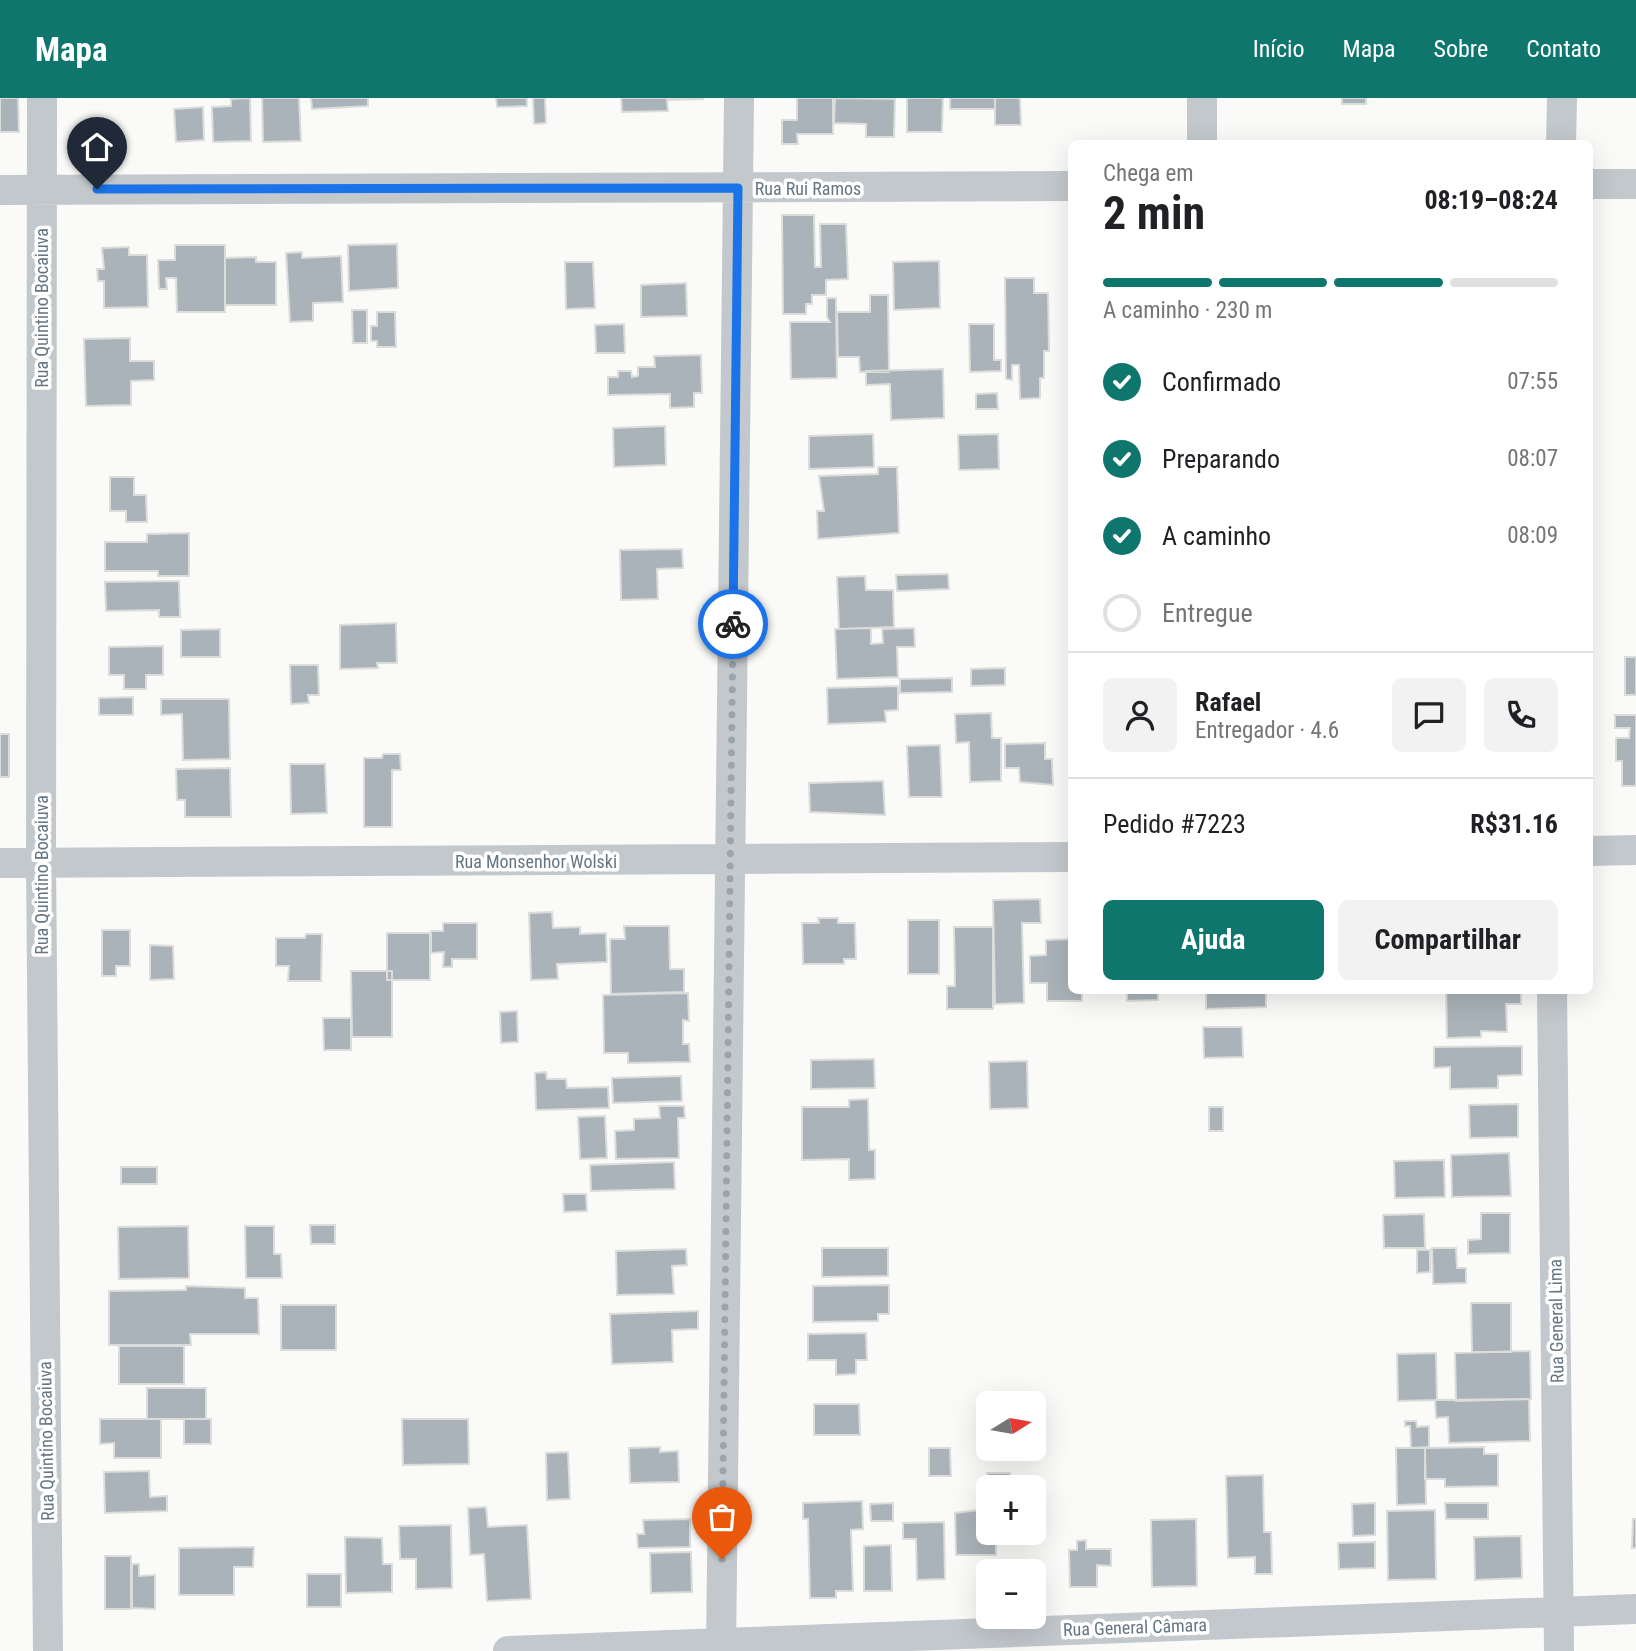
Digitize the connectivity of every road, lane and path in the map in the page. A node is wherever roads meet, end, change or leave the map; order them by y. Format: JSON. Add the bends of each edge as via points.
{"nodes":[{"id":1,"x":42,"y":98,"type":"edge"},
{"id":2,"x":738,"y":98,"type":"edge"},
{"id":3,"x":1202,"y":98,"type":"edge"},
{"id":4,"x":1562,"y":98,"type":"edge"},
{"id":5,"x":1202,"y":140,"type":"edge"},
{"id":6,"x":1561,"y":140,"type":"edge"},
{"id":7,"x":1593,"y":184,"type":"edge"},
{"id":8,"x":1636,"y":184,"type":"edge"},
{"id":9,"x":1068,"y":187,"type":"edge"},
{"id":10,"x":738,"y":188,"type":"junction"},
{"id":11,"x":41,"y":189,"type":"junction"},
{"id":12,"x":0,"y":190,"type":"edge"},
{"id":13,"x":1636,"y":850,"type":"edge"},
{"id":14,"x":1593,"y":851,"type":"edge"},
{"id":15,"x":1068,"y":857,"type":"edge"},
{"id":16,"x":730,"y":860,"type":"junction"},
{"id":17,"x":41,"y":862,"type":"junction"},
{"id":18,"x":0,"y":863,"type":"edge"},
{"id":19,"x":1552,"y":994,"type":"edge"},
{"id":20,"x":1636,"y":1609,"type":"edge"},
{"id":21,"x":1559,"y":1611,"type":"junction"},
{"id":22,"x":721,"y":1647,"type":"edge"},
{"id":23,"x":48,"y":1651,"type":"edge"},
{"id":24,"x":508,"y":1651,"type":"edge"},
{"id":25,"x":1559,"y":1651,"type":"edge"}],
"edges":[{"from":1,"to":11,"type":"street","name":"Rua Quintino Bocaiuva"},
{"from":2,"to":10,"type":"street"},
{"from":3,"to":5,"type":"street"},
{"from":4,"to":6,"type":"street"},
{"from":7,"to":8,"type":"street"},
{"from":9,"to":10,"type":"street","name":"Rua Rui Ramos"},
{"from":10,"to":11,"type":"street","name":"Rua Rui Ramos"},
{"from":10,"to":16,"type":"street"},
{"from":11,"to":12,"type":"street","name":"Rua Rui Ramos"},
{"from":11,"to":17,"type":"street","name":"Rua Quintino Bocaiuva"},
{"from":13,"to":14,"type":"street"},
{"from":15,"to":16,"type":"street","name":"Rua Monsenhor Wolski"},
{"from":16,"to":17,"type":"street","name":"Rua Monsenhor Wolski"},
{"from":16,"to":22,"type":"street"},
{"from":17,"to":18,"type":"street","name":"Rua Monsenhor Wolski"},
{"from":17,"to":23,"type":"street","name":"Rua Quintino Bocaiuva"},
{"from":19,"to":21,"type":"street","name":"Rua General Lima"},
{"from":20,"to":21,"type":"street","name":"Rua General Câmara"},
{"from":21,"to":22,"type":"street","name":"Rua General Câmara"},
{"from":21,"to":25,"type":"street","name":"Rua General Lima"},
{"from":22,"to":24,"type":"street","name":"Rua General Câmara"}]}
